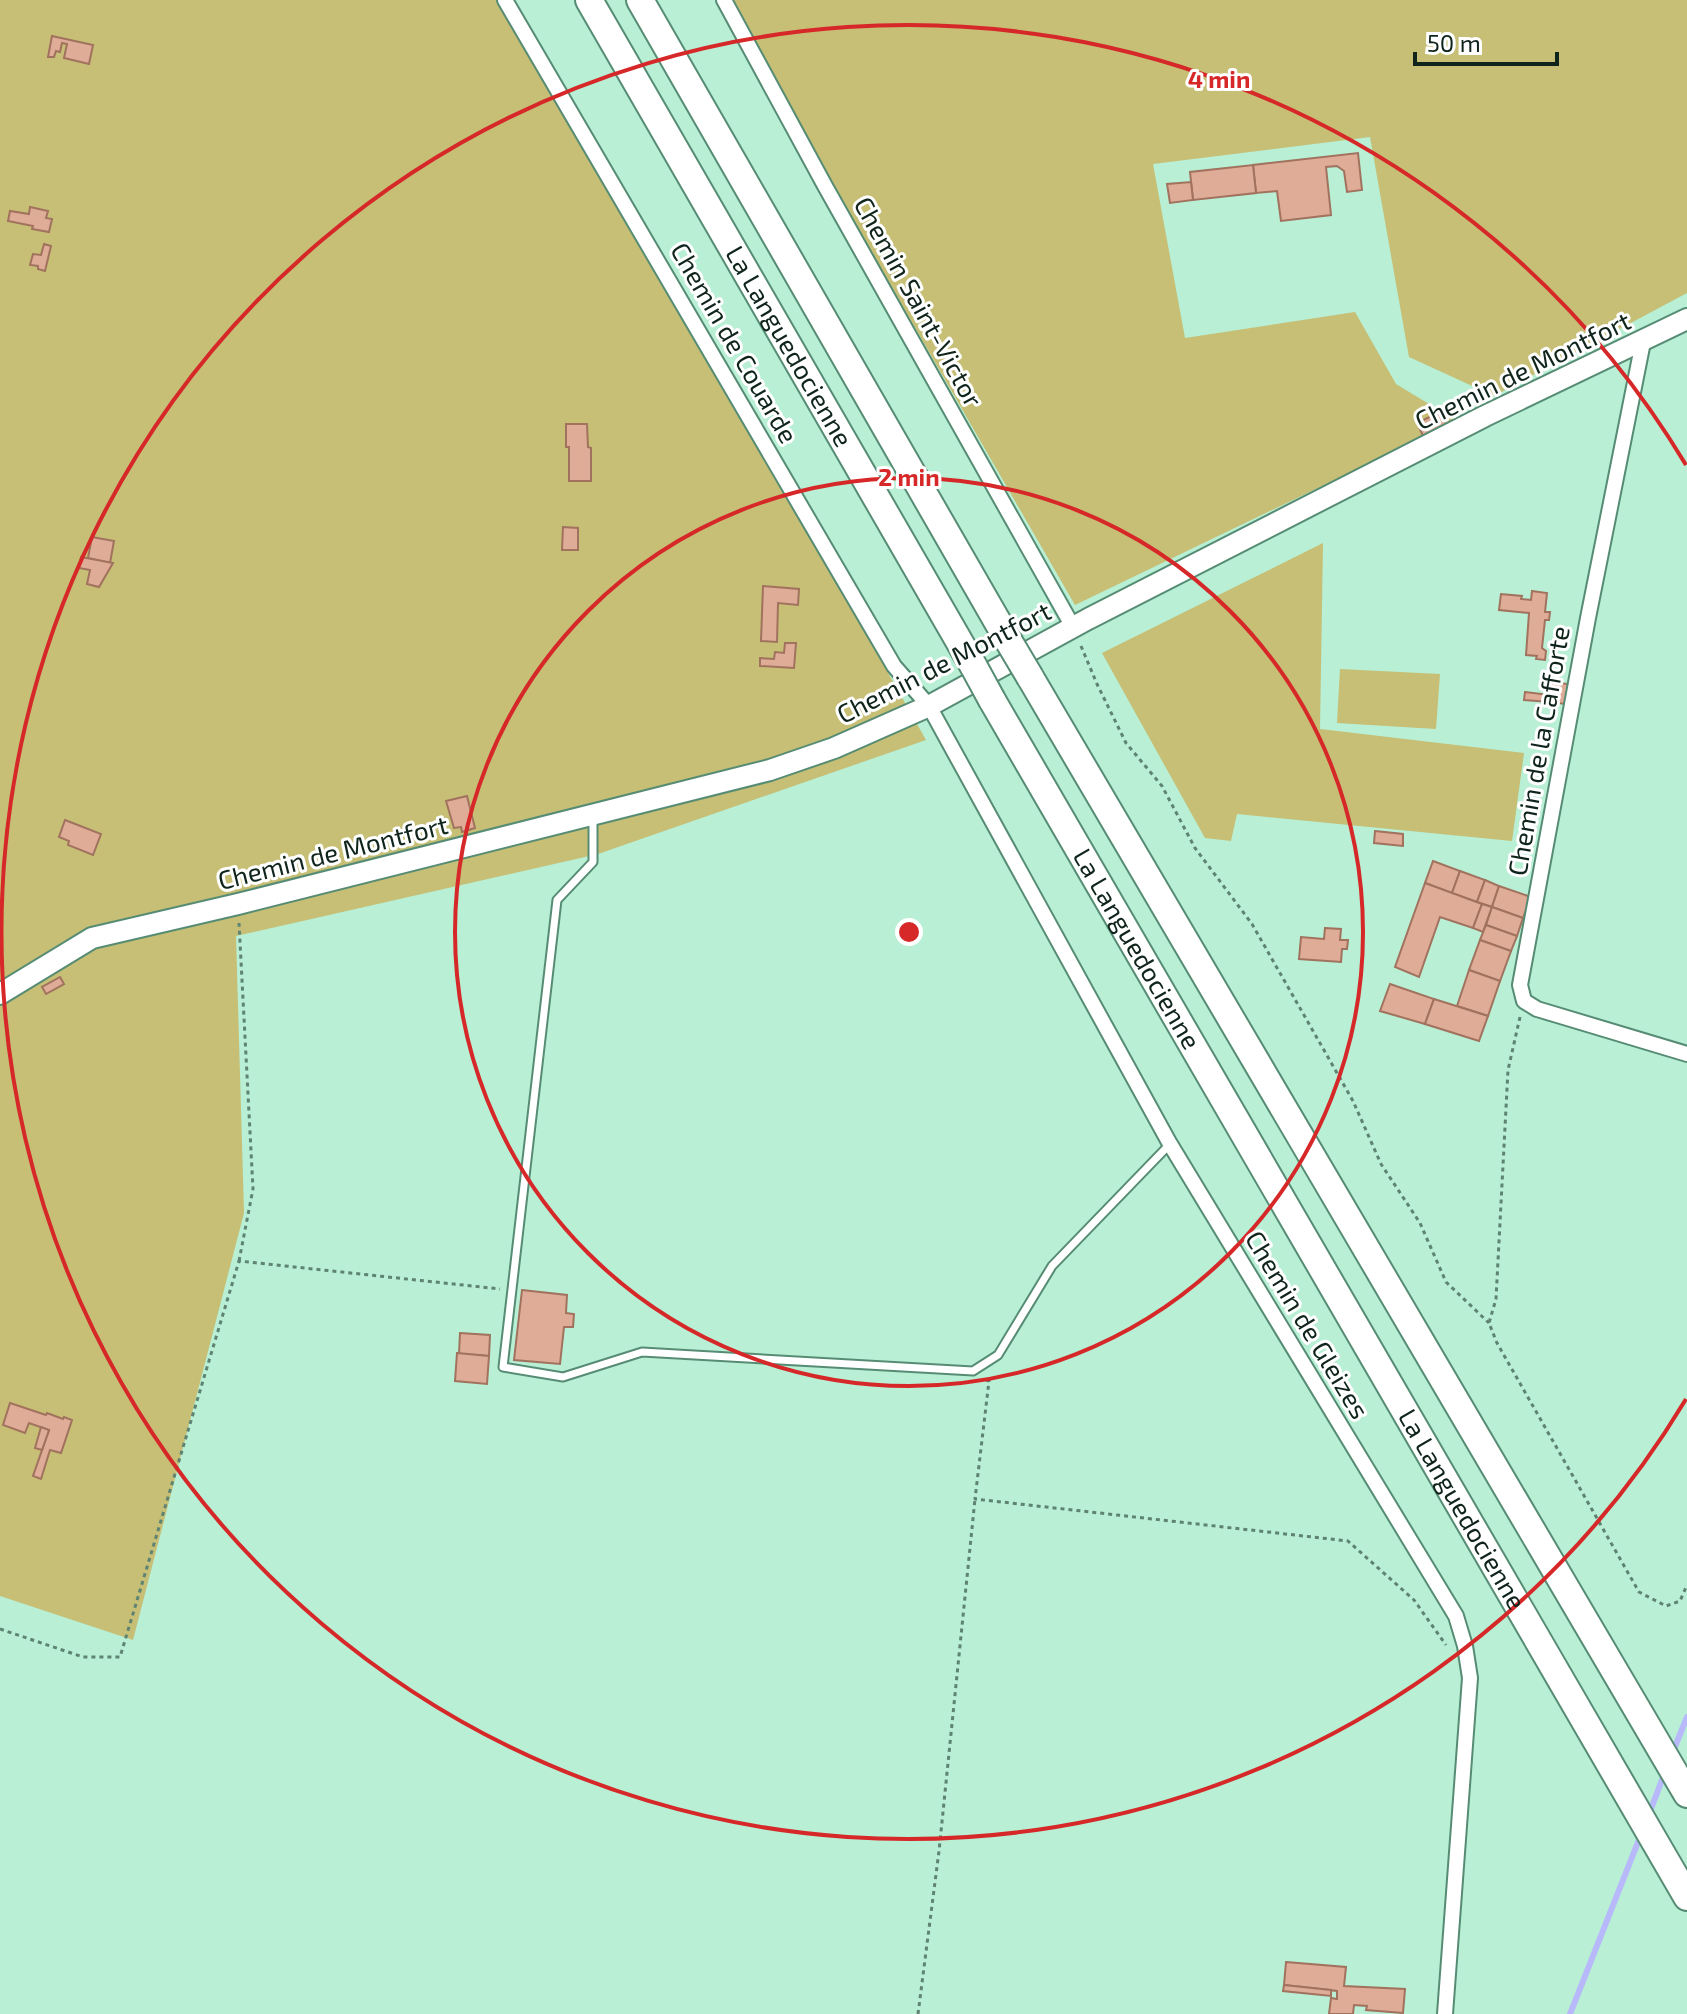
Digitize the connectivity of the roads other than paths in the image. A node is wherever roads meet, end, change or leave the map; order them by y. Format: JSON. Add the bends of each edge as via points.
{"nodes":[{"id":1,"x":505,"y":0,"type":"edge"},
{"id":2,"x":589,"y":0,"type":"edge"},
{"id":3,"x":640,"y":0,"type":"edge"},
{"id":4,"x":724,"y":0,"type":"edge"},
{"id":5,"x":1687,"y":319,"type":"edge"},
{"id":6,"x":1643,"y":342,"type":"junction"},
{"id":7,"x":1073,"y":627,"type":"junction"},
{"id":8,"x":929,"y":706,"type":"junction"},
{"id":9,"x":593,"y":815,"type":"junction"},
{"id":10,"x":0,"y":994,"type":"edge"},
{"id":11,"x":1687,"y":1054,"type":"edge"},
{"id":12,"x":1170,"y":1144,"type":"junction"},
{"id":13,"x":1687,"y":1794,"type":"edge"},
{"id":14,"x":1686,"y":1896,"type":"edge"},
{"id":15,"x":1445,"y":2014,"type":"edge"}],
"edges":[{"from":1,"to":8,"type":"street","name":"Chemin de Couarde","via":[[894,666]]},
{"from":2,"to":14,"type":"highway","name":"La Languedocienne","bridge":true},
{"from":3,"to":13,"type":"highway","name":"La Languedocienne","bridge":true,"via":[[1008,640]]},
{"from":4,"to":7,"type":"street","name":"Chemin Saint-Victor"},
{"from":5,"to":6,"type":"street","name":"Chemin de Montfort"},
{"from":6,"to":7,"type":"street","name":"Chemin de Montfort","via":[[1485,416]]},
{"from":6,"to":11,"type":"street","name":"Chemin de la Cafforte","via":[[1520,985],[1524,1001],[1537,1009]]},
{"from":7,"to":8,"type":"street","name":"Chemin de Montfort"},
{"from":8,"to":9,"type":"street","name":"Chemin de Montfort","via":[[770,770]]},
{"from":8,"to":12,"type":"street","name":"Chemin de Gleizes"},
{"from":9,"to":10,"type":"street","name":"Chemin de Montfort","via":[[92,938]]},
{"from":9,"to":12,"type":"lane","via":[[593,862],[557,900],[503,1367],[563,1377],[642,1352],[973,1371],[998,1355],[1052,1266]]},
{"from":12,"to":15,"type":"street","name":"Chemin de Gleizes","via":[[1456,1616],[1470,1678]]}]}
